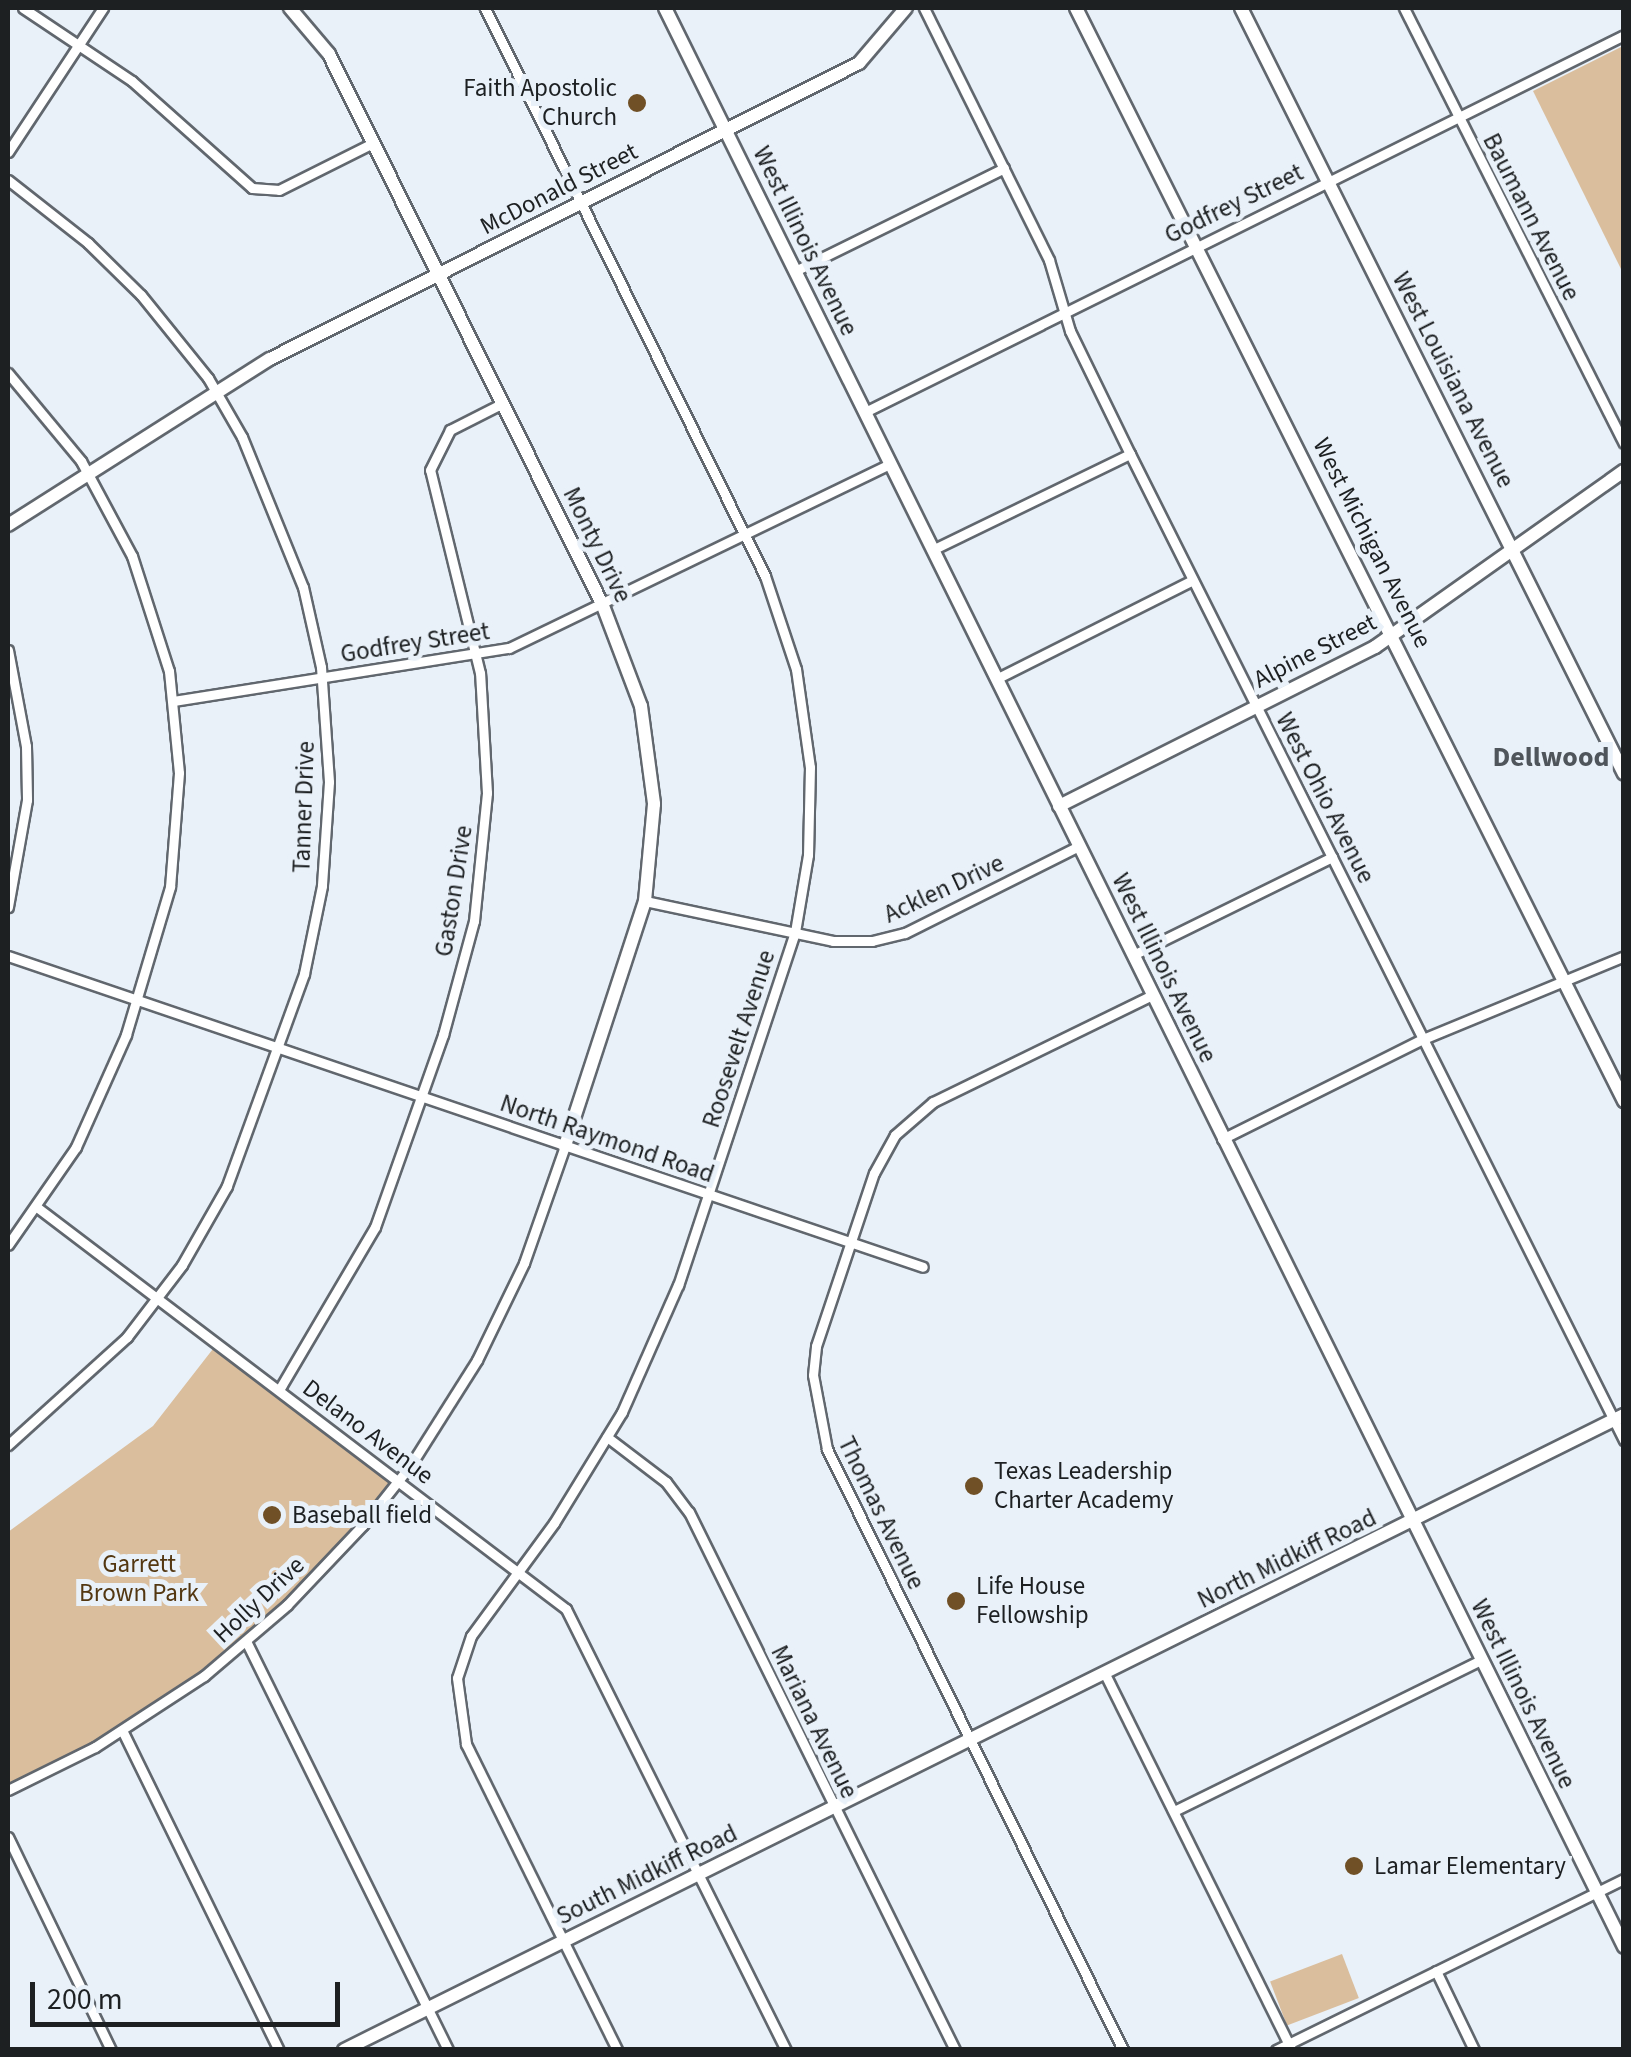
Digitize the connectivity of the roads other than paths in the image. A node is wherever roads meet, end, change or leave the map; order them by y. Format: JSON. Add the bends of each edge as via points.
{"nodes":[{"id":1,"x":23,"y":8,"type":"edge"},
{"id":2,"x":103,"y":8,"type":"edge"},
{"id":3,"x":290,"y":8,"type":"edge"},
{"id":4,"x":485,"y":8,"type":"edge"},
{"id":5,"x":665,"y":8,"type":"edge"},
{"id":6,"x":906,"y":8,"type":"edge"},
{"id":7,"x":924,"y":8,"type":"edge"},
{"id":8,"x":1076,"y":8,"type":"edge"},
{"id":9,"x":1241,"y":8,"type":"edge"},
{"id":10,"x":1404,"y":8,"type":"edge"},
{"id":11,"x":1624,"y":35,"type":"edge"},
{"id":12,"x":79,"y":44,"type":"junction"},
{"id":13,"x":1458,"y":116,"type":"junction"},
{"id":14,"x":725,"y":130,"type":"junction"},
{"id":15,"x":373,"y":143,"type":"junction"},
{"id":16,"x":8,"y":152,"type":"edge"},
{"id":17,"x":1004,"y":168,"type":"junction"},
{"id":18,"x":8,"y":180,"type":"edge"},
{"id":19,"x":1327,"y":180,"type":"junction"},
{"id":20,"x":582,"y":202,"type":"junction"},
{"id":21,"x":1195,"y":246,"type":"junction"},
{"id":22,"x":795,"y":271,"type":"junction"},
{"id":23,"x":438,"y":274,"type":"junction"},
{"id":24,"x":1064,"y":311,"type":"junction"},
{"id":25,"x":8,"y":374,"type":"edge"},
{"id":26,"x":216,"y":392,"type":"junction"},
{"id":27,"x":503,"y":403,"type":"junction"},
{"id":28,"x":865,"y":412,"type":"junction"},
{"id":29,"x":1624,"y":443,"type":"edge"},
{"id":30,"x":1130,"y":454,"type":"junction"},
{"id":31,"x":890,"y":464,"type":"junction"},
{"id":32,"x":1624,"y":470,"type":"edge"},
{"id":33,"x":88,"y":473,"type":"junction"},
{"id":34,"x":8,"y":526,"type":"edge"},
{"id":35,"x":746,"y":535,"type":"junction"},
{"id":36,"x":932,"y":550,"type":"junction"},
{"id":37,"x":1513,"y":550,"type":"junction"},
{"id":38,"x":1193,"y":580,"type":"junction"},
{"id":39,"x":602,"y":606,"type":"junction"},
{"id":40,"x":1394,"y":635,"type":"junction"},
{"id":41,"x":8,"y":650,"type":"edge"},
{"id":42,"x":477,"y":654,"type":"junction"},
{"id":43,"x":996,"y":678,"type":"junction"},
{"id":44,"x":322,"y":680,"type":"junction"},
{"id":45,"x":173,"y":701,"type":"junction"},
{"id":46,"x":1257,"y":706,"type":"junction"},
{"id":47,"x":1624,"y":774,"type":"edge"},
{"id":48,"x":1059,"y":806,"type":"junction"},
{"id":49,"x":1079,"y":846,"type":"junction"},
{"id":50,"x":1332,"y":856,"type":"junction"},
{"id":51,"x":646,"y":901,"type":"junction"},
{"id":52,"x":8,"y":907,"type":"edge"},
{"id":53,"x":795,"y":932,"type":"junction"},
{"id":54,"x":8,"y":956,"type":"edge"},
{"id":55,"x":1133,"y":956,"type":"junction"},
{"id":56,"x":1624,"y":956,"type":"edge"},
{"id":57,"x":1563,"y":982,"type":"junction"},
{"id":58,"x":1152,"y":995,"type":"junction"},
{"id":59,"x":137,"y":999,"type":"junction"},
{"id":60,"x":1423,"y":1039,"type":"junction"},
{"id":61,"x":279,"y":1049,"type":"junction"},
{"id":62,"x":422,"y":1095,"type":"junction"},
{"id":63,"x":1624,"y":1101,"type":"edge"},
{"id":64,"x":1222,"y":1139,"type":"junction"},
{"id":65,"x":565,"y":1146,"type":"junction"},
{"id":66,"x":708,"y":1195,"type":"junction"},
{"id":67,"x":38,"y":1208,"type":"junction"},
{"id":68,"x":850,"y":1243,"type":"junction"},
{"id":69,"x":8,"y":1245,"type":"edge"},
{"id":70,"x":923,"y":1267,"type":"dead end"},
{"id":71,"x":158,"y":1300,"type":"junction"},
{"id":72,"x":279,"y":1390,"type":"junction"},
{"id":73,"x":1618,"y":1417,"type":"edge"},
{"id":74,"x":607,"y":1437,"type":"junction"},
{"id":75,"x":1624,"y":1440,"type":"edge"},
{"id":76,"x":8,"y":1445,"type":"edge"},
{"id":77,"x":399,"y":1481,"type":"junction"},
{"id":78,"x":1412,"y":1522,"type":"junction"},
{"id":79,"x":520,"y":1572,"type":"junction"},
{"id":80,"x":246,"y":1641,"type":"junction"},
{"id":81,"x":1480,"y":1660,"type":"junction"},
{"id":82,"x":1106,"y":1674,"type":"junction"},
{"id":83,"x":122,"y":1730,"type":"junction"},
{"id":84,"x":970,"y":1742,"type":"junction"},
{"id":85,"x":8,"y":1790,"type":"edge"},
{"id":86,"x":835,"y":1808,"type":"junction"},
{"id":87,"x":1174,"y":1811,"type":"junction"},
{"id":88,"x":8,"y":1838,"type":"edge"},
{"id":89,"x":699,"y":1875,"type":"junction"},
{"id":90,"x":1624,"y":1879,"type":"edge"},
{"id":91,"x":1596,"y":1892,"type":"junction"},
{"id":92,"x":563,"y":1941,"type":"junction"},
{"id":93,"x":1624,"y":1946,"type":"edge"},
{"id":94,"x":1436,"y":1971,"type":"junction"},
{"id":95,"x":428,"y":2008,"type":"junction"},
{"id":96,"x":1291,"y":2046,"type":"edge"},
{"id":97,"x":111,"y":2050,"type":"edge"},
{"id":98,"x":279,"y":2050,"type":"edge"},
{"id":99,"x":344,"y":2050,"type":"edge"},
{"id":100,"x":448,"y":2050,"type":"edge"},
{"id":101,"x":617,"y":2050,"type":"edge"},
{"id":102,"x":786,"y":2050,"type":"edge"},
{"id":103,"x":955,"y":2050,"type":"edge"},
{"id":104,"x":1123,"y":2050,"type":"edge"},
{"id":105,"x":1276,"y":2050,"type":"edge"},
{"id":106,"x":1474,"y":2050,"type":"edge"}],
"edges":[{"from":1,"to":12,"type":"street"},
{"from":2,"to":12,"type":"street"},
{"from":3,"to":15,"type":"street","name":"Monty Drive","via":[[329,54]]},
{"from":4,"to":20,"type":"street","name":"Roosevelt Avenue"},
{"from":5,"to":14,"type":"street","name":"West Illinois Avenue"},
{"from":6,"to":14,"type":"street","name":"McDonald Street","via":[[865,60]]},
{"from":7,"to":17,"type":"street","name":"West Ohio Avenue"},
{"from":8,"to":21,"type":"street","name":"West Michigan Avenue"},
{"from":9,"to":19,"type":"street","name":"West Louisiana Avenue"},
{"from":10,"to":13,"type":"street","name":"Baumann Avenue"},
{"from":11,"to":13,"type":"street","name":"Godfrey Street"},
{"from":12,"to":15,"type":"street","via":[[155,100],[256,190],[284,188]]},
{"from":12,"to":16,"type":"street"},
{"from":13,"to":19,"type":"street","name":"Godfrey Street"},
{"from":13,"to":29,"type":"street","name":"Baumann Avenue"},
{"from":14,"to":20,"type":"street","name":"McDonald Street"},
{"from":14,"to":22,"type":"street","name":"West Illinois Avenue"},
{"from":15,"to":23,"type":"street","name":"Monty Drive"},
{"from":17,"to":22,"type":"street"},
{"from":17,"to":24,"type":"street","name":"West Ohio Avenue","via":[[1050,260]]},
{"from":18,"to":26,"type":"street","name":"Tanner Drive","via":[[130,283]]},
{"from":19,"to":21,"type":"street","name":"Godfrey Street"},
{"from":19,"to":37,"type":"street","name":"West Louisiana Avenue"},
{"from":20,"to":23,"type":"street","name":"McDonald Street"},
{"from":20,"to":35,"type":"street","name":"Roosevelt Avenue"},
{"from":21,"to":24,"type":"street","name":"Godfrey Street"},
{"from":21,"to":40,"type":"street","name":"West Michigan Avenue"},
{"from":22,"to":28,"type":"street","name":"West Illinois Avenue"},
{"from":23,"to":26,"type":"street","name":"McDonald Street"},
{"from":23,"to":27,"type":"street","name":"Monty Drive"},
{"from":24,"to":28,"type":"street","name":"Godfrey Street"},
{"from":24,"to":30,"type":"street","name":"West Ohio Avenue"},
{"from":25,"to":33,"type":"street"},
{"from":26,"to":33,"type":"street","name":"McDonald Street"},
{"from":26,"to":44,"type":"street","name":"Tanner Drive","via":[[264,481],[292,552]]},
{"from":27,"to":39,"type":"street","name":"Monty Drive"},
{"from":27,"to":42,"type":"street","name":"Gaston Drive","via":[[450,430],[430,470]]},
{"from":28,"to":31,"type":"street","name":"West Illinois Avenue"},
{"from":30,"to":36,"type":"street"},
{"from":30,"to":38,"type":"street","name":"West Ohio Avenue"},
{"from":31,"to":35,"type":"street","name":"Godfrey Street"},
{"from":31,"to":36,"type":"street","name":"West Illinois Avenue"},
{"from":32,"to":37,"type":"street","name":"Alpine Street"},
{"from":33,"to":34,"type":"street","name":"McDonald Street"},
{"from":33,"to":45,"type":"street","via":[[144,584]]},
{"from":35,"to":39,"type":"street","name":"Godfrey Street"},
{"from":35,"to":53,"type":"street","name":"Roosevelt Avenue","via":[[788,640],[808,737],[809,846]]},
{"from":36,"to":43,"type":"street","name":"West Illinois Avenue"},
{"from":37,"to":40,"type":"street","name":"Alpine Street"},
{"from":37,"to":47,"type":"street","name":"West Louisiana Avenue"},
{"from":38,"to":43,"type":"street"},
{"from":38,"to":46,"type":"street","name":"West Ohio Avenue"},
{"from":39,"to":42,"type":"street","name":"Godfrey Street","via":[[516,646]]},
{"from":39,"to":51,"type":"street","name":"Monty Drive","via":[[630,669],[650,750],[654,819]]},
{"from":40,"to":46,"type":"street","name":"Alpine Street"},
{"from":40,"to":57,"type":"street","name":"West Michigan Avenue"},
{"from":41,"to":52,"type":"street","via":[[26,746],[27,800]]},
{"from":42,"to":44,"type":"street","name":"Godfrey Street"},
{"from":42,"to":62,"type":"street","name":"Gaston Drive","via":[[487,778],[479,893],[456,995]]},
{"from":43,"to":48,"type":"street","name":"West Illinois Avenue"},
{"from":44,"to":45,"type":"street","name":"Godfrey Street"},
{"from":44,"to":61,"type":"street","name":"Tanner Drive","via":[[329,782],[323,873],[304,974]]},
{"from":45,"to":59,"type":"street","via":[[179,772],[174,856]]},
{"from":46,"to":48,"type":"street","name":"Alpine Street"},
{"from":46,"to":50,"type":"street","name":"West Ohio Avenue"},
{"from":48,"to":49,"type":"street","name":"West Illinois Avenue"},
{"from":49,"to":53,"type":"street","name":"Acklen Drive","via":[[890,938],[840,942]]},
{"from":49,"to":55,"type":"street","name":"West Illinois Avenue"},
{"from":50,"to":55,"type":"street"},
{"from":50,"to":60,"type":"street","name":"West Ohio Avenue"},
{"from":51,"to":53,"type":"street","name":"Acklen Drive"},
{"from":51,"to":65,"type":"street","name":"Monty Drive"},
{"from":53,"to":66,"type":"street","name":"Roosevelt Avenue"},
{"from":54,"to":59,"type":"street","name":"North Raymond Road"},
{"from":55,"to":58,"type":"street","name":"West Illinois Avenue"},
{"from":56,"to":57,"type":"street"},
{"from":57,"to":60,"type":"street"},
{"from":57,"to":63,"type":"street","name":"West Michigan Avenue"},
{"from":58,"to":64,"type":"street","name":"West Illinois Avenue"},
{"from":58,"to":68,"type":"street","name":"Thomas Avenue","via":[[919,1112],[880,1159]]},
{"from":59,"to":61,"type":"street","name":"North Raymond Road"},
{"from":59,"to":67,"type":"street","via":[[104,1092]]},
{"from":60,"to":64,"type":"street"},
{"from":60,"to":73,"type":"street","name":"West Ohio Avenue"},
{"from":61,"to":62,"type":"street","name":"North Raymond Road"},
{"from":61,"to":71,"type":"street","name":"Tanner Drive","via":[[227,1186]]},
{"from":62,"to":65,"type":"street","name":"North Raymond Road"},
{"from":62,"to":72,"type":"street","name":"Gaston Drive","via":[[374,1227]]},
{"from":64,"to":78,"type":"street","name":"West Illinois Avenue"},
{"from":65,"to":66,"type":"street","name":"North Raymond Road"},
{"from":65,"to":77,"type":"street","name":"Holly Drive","via":[[494,1328]]},
{"from":66,"to":68,"type":"street","name":"North Raymond Road"},
{"from":66,"to":74,"type":"street","name":"Roosevelt Avenue","via":[[659,1331]]},
{"from":67,"to":69,"type":"street"},
{"from":67,"to":71,"type":"street","name":"Delano Avenue"},
{"from":68,"to":70,"type":"street","name":"North Raymond Road"},
{"from":68,"to":84,"type":"street","name":"Thomas Avenue","via":[[816,1350],[819,1428]]},
{"from":71,"to":72,"type":"street","name":"Delano Avenue"},
{"from":71,"to":76,"type":"street","name":"Tanner Drive","via":[[86,1380]]},
{"from":72,"to":77,"type":"street","name":"Delano Avenue"},
{"from":73,"to":75,"type":"street","name":"West Ohio Avenue"},
{"from":73,"to":78,"type":"street","name":"North Midkiff Road"},
{"from":74,"to":79,"type":"street","name":"Roosevelt Avenue"},
{"from":74,"to":86,"type":"street","name":"Mariana Avenue","via":[[666,1482],[689,1512]]},
{"from":77,"to":79,"type":"street","name":"Delano Avenue"},
{"from":77,"to":80,"type":"street","name":"Holly Drive","via":[[326,1566]]},
{"from":78,"to":81,"type":"street","name":"West Illinois Avenue"},
{"from":78,"to":82,"type":"street","name":"North Midkiff Road"},
{"from":79,"to":89,"type":"street","name":"Delano Avenue","via":[[571,1616]]},
{"from":79,"to":92,"type":"street","name":"Roosevelt Avenue","via":[[466,1647],[456,1707],[466,1744]]},
{"from":80,"to":83,"type":"street","name":"Holly Drive"},
{"from":80,"to":95,"type":"street"},
{"from":81,"to":87,"type":"street"},
{"from":81,"to":91,"type":"street","name":"West Illinois Avenue"},
{"from":82,"to":84,"type":"street","name":"North Midkiff Road"},
{"from":82,"to":87,"type":"street"},
{"from":83,"to":85,"type":"street","name":"Holly Drive"},
{"from":83,"to":98,"type":"street"},
{"from":84,"to":86,"type":"street","name":"South Midkiff Road"},
{"from":84,"to":104,"type":"street","name":"Thomas Avenue"},
{"from":86,"to":89,"type":"street","name":"South Midkiff Road"},
{"from":86,"to":103,"type":"street","name":"Mariana Avenue"},
{"from":87,"to":96,"type":"street"},
{"from":88,"to":97,"type":"street"},
{"from":89,"to":92,"type":"street","name":"South Midkiff Road"},
{"from":89,"to":102,"type":"street","name":"Delano Avenue"},
{"from":90,"to":91,"type":"street"},
{"from":91,"to":93,"type":"street","name":"West Illinois Avenue"},
{"from":91,"to":94,"type":"street"},
{"from":92,"to":95,"type":"street","name":"South Midkiff Road"},
{"from":92,"to":101,"type":"street","name":"Roosevelt Avenue"},
{"from":94,"to":96,"type":"street"},
{"from":94,"to":106,"type":"street"},
{"from":95,"to":99,"type":"street","name":"South Midkiff Road"},
{"from":95,"to":100,"type":"street"},
{"from":96,"to":105,"type":"street"}]}
